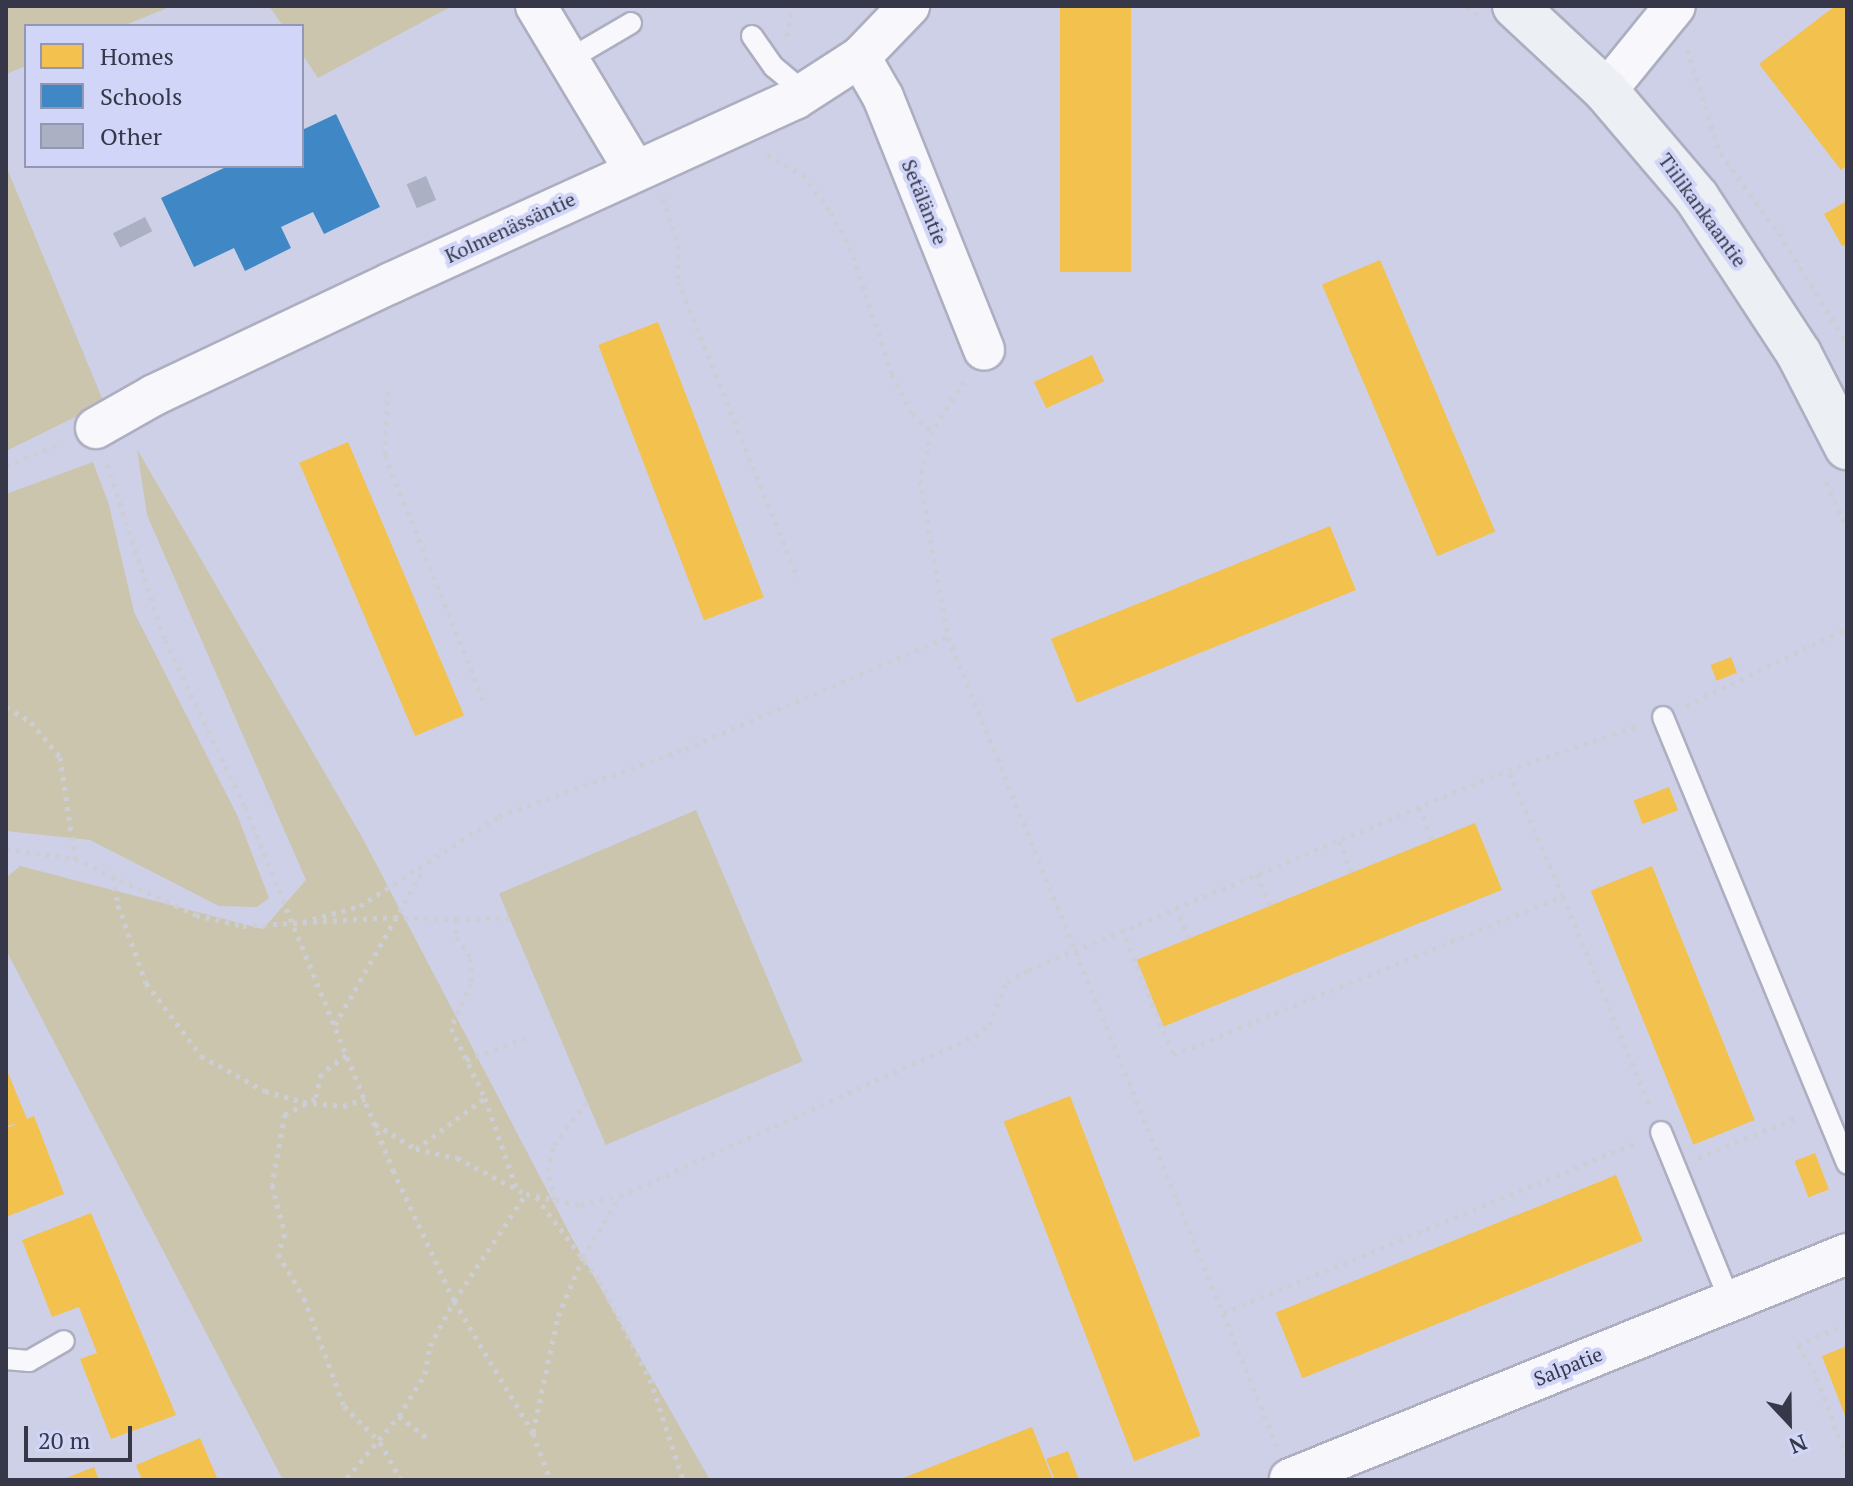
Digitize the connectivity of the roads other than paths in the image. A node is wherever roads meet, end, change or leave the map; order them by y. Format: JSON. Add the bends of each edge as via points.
{"nodes":[{"id":1,"x":536,"y":6,"type":"edge"},
{"id":2,"x":909,"y":6,"type":"edge"},
{"id":3,"x":1515,"y":6,"type":"edge"},
{"id":4,"x":1669,"y":15,"type":"edge"},
{"id":5,"x":631,"y":23,"type":"dead end"},
{"id":6,"x":752,"y":36,"type":"dead end"},
{"id":7,"x":860,"y":57,"type":"junction"},
{"id":8,"x":568,"y":60,"type":"junction"},
{"id":9,"x":1606,"y":91,"type":"junction"},
{"id":10,"x":805,"y":93,"type":"junction"},
{"id":11,"x":647,"y":178,"type":"junction"},
{"id":12,"x":984,"y":350,"type":"road end"},
{"id":13,"x":96,"y":428,"type":"road end"},
{"id":14,"x":1847,"y":447,"type":"edge"},
{"id":15,"x":1663,"y":717,"type":"road end"},
{"id":16,"x":1661,"y":1132,"type":"road end"},
{"id":17,"x":1847,"y":1164,"type":"edge"},
{"id":18,"x":1847,"y":1254,"type":"edge"},
{"id":19,"x":1730,"y":1301,"type":"junction"},
{"id":20,"x":64,"y":1341,"type":"dead end"},
{"id":21,"x":6,"y":1359,"type":"edge"},
{"id":22,"x":1290,"y":1479,"type":"edge"}],
"edges":[{"from":1,"to":8,"type":"street"},
{"from":2,"to":7,"type":"street","name":"Kolmenässäntie"},
{"from":3,"to":9,"type":"street","name":"Tiilikankaantie"},
{"from":4,"to":9,"type":"street"},
{"from":5,"to":8,"type":"lane"},
{"from":6,"to":10,"type":"lane","via":[[774,67]]},
{"from":7,"to":10,"type":"street","name":"Kolmenässäntie"},
{"from":7,"to":12,"type":"street","name":"Setäläntie","via":[[883,97]]},
{"from":8,"to":11,"type":"street"},
{"from":9,"to":14,"type":"street","name":"Tiilikankaantie","via":[[1725,236],[1799,354]]},
{"from":10,"to":11,"type":"street","name":"Kolmenässäntie"},
{"from":11,"to":13,"type":"street","name":"Kolmenässäntie","via":[[154,395]]},
{"from":15,"to":17,"type":"lane"},
{"from":16,"to":19,"type":"lane"},
{"from":18,"to":19,"type":"street","name":"Salpatie"},
{"from":19,"to":22,"type":"street","name":"Salpatie"},
{"from":20,"to":21,"type":"lane","via":[[29,1361]]}]}
